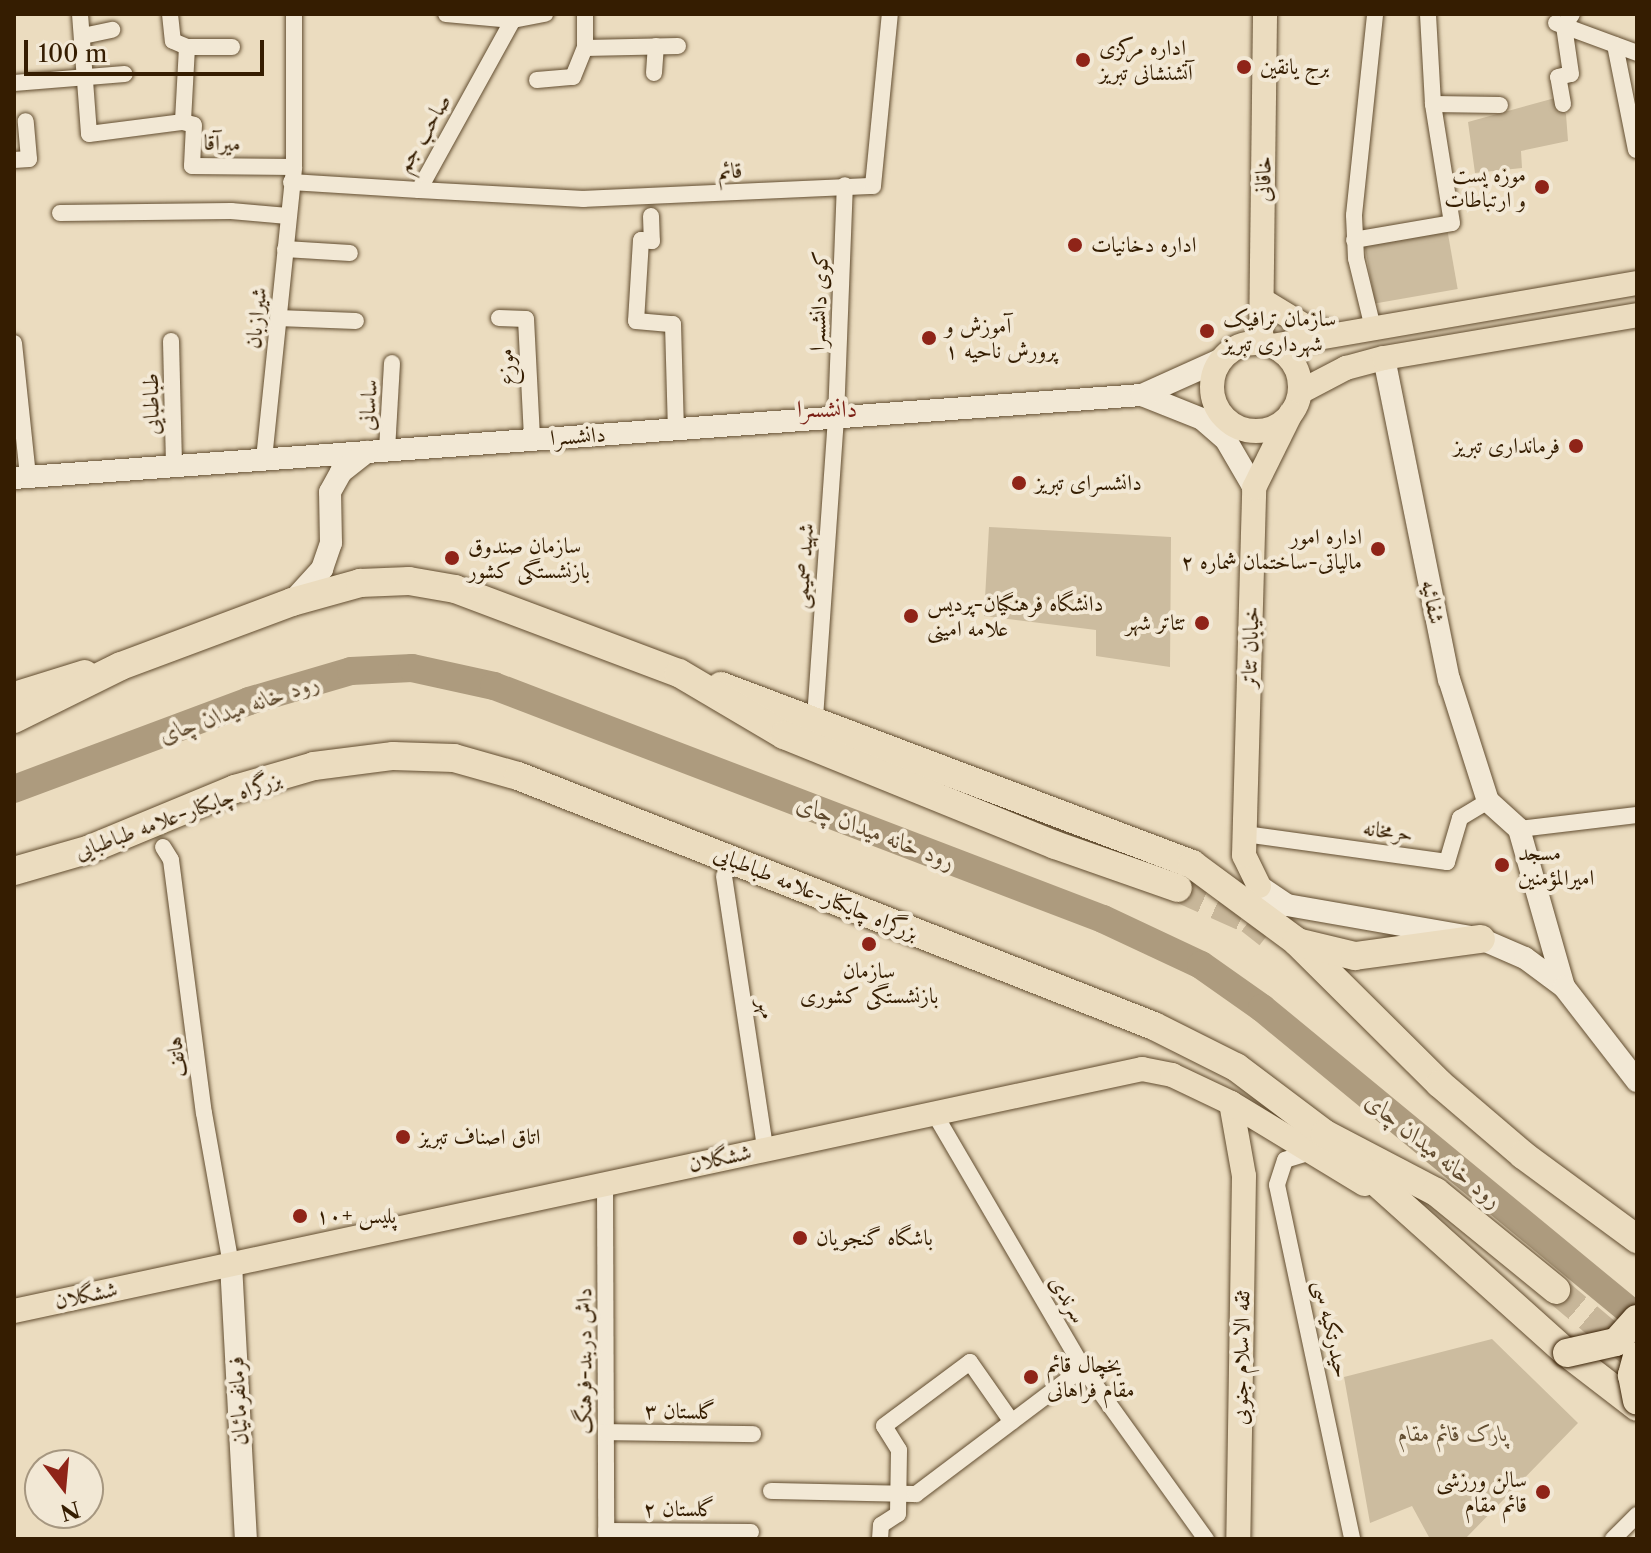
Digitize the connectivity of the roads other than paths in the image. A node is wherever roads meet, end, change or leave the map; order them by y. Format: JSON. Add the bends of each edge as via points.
{"nodes":[{"id":1,"x":80,"y":14,"type":"edge"},
{"id":2,"x":170,"y":14,"type":"edge"},
{"id":3,"x":294,"y":14,"type":"edge"},
{"id":4,"x":446,"y":14,"type":"edge"},
{"id":5,"x":545,"y":14,"type":"edge"},
{"id":6,"x":585,"y":14,"type":"edge"},
{"id":7,"x":890,"y":14,"type":"edge"},
{"id":8,"x":1265,"y":14,"type":"edge"},
{"id":9,"x":1375,"y":14,"type":"edge"},
{"id":10,"x":1428,"y":14,"type":"edge"},
{"id":11,"x":472,"y":15,"type":"edge"},
{"id":12,"x":513,"y":20,"type":"junction"},
{"id":13,"x":1564,"y":21,"type":"edge"},
{"id":14,"x":112,"y":30,"type":"dead end"},
{"id":15,"x":83,"y":36,"type":"junction"},
{"id":16,"x":180,"y":44,"type":"junction"},
{"id":17,"x":1615,"y":45,"type":"junction"},
{"id":18,"x":656,"y":46,"type":"junction"},
{"id":19,"x":678,"y":46,"type":"dead end"},
{"id":20,"x":232,"y":47,"type":"dead end"},
{"id":21,"x":585,"y":48,"type":"junction"},
{"id":22,"x":1637,"y":53,"type":"edge"},
{"id":23,"x":654,"y":73,"type":"dead end"},
{"id":24,"x":125,"y":74,"type":"dead end"},
{"id":25,"x":85,"y":75,"type":"junction"},
{"id":26,"x":537,"y":80,"type":"dead end"},
{"id":27,"x":14,"y":83,"type":"edge"},
{"id":28,"x":1433,"y":104,"type":"junction"},
{"id":29,"x":1563,"y":104,"type":"dead end"},
{"id":30,"x":1500,"y":105,"type":"dead end"},
{"id":31,"x":26,"y":121,"type":"dead end"},
{"id":32,"x":183,"y":122,"type":"junction"},
{"id":33,"x":1636,"y":150,"type":"edge"},
{"id":34,"x":14,"y":160,"type":"edge"},
{"id":35,"x":293,"y":174,"type":"junction"},
{"id":36,"x":845,"y":185,"type":"junction"},
{"id":37,"x":419,"y":190,"type":"junction"},
{"id":38,"x":60,"y":213,"type":"dead end"},
{"id":39,"x":288,"y":216,"type":"junction"},
{"id":40,"x":651,"y":216,"type":"dead end"},
{"id":41,"x":1354,"y":240,"type":"junction"},
{"id":42,"x":285,"y":249,"type":"junction"},
{"id":43,"x":350,"y":253,"type":"dead end"},
{"id":44,"x":1637,"y":283,"type":"edge"},
{"id":45,"x":1262,"y":300,"type":"junction"},
{"id":46,"x":1637,"y":315,"type":"edge"},
{"id":47,"x":278,"y":318,"type":"junction"},
{"id":48,"x":499,"y":318,"type":"dead end"},
{"id":49,"x":356,"y":321,"type":"dead end"},
{"id":50,"x":1373,"y":328,"type":"junction"},
{"id":51,"x":1339,"y":334,"type":"junction"},
{"id":52,"x":171,"y":341,"type":"dead end"},
{"id":53,"x":14,"y":343,"type":"edge"},
{"id":54,"x":1267,"y":344,"type":"junction"},
{"id":55,"x":1384,"y":358,"type":"junction"},
{"id":56,"x":1220,"y":360,"type":"junction"},
{"id":57,"x":392,"y":363,"type":"dead end"},
{"id":58,"x":15,"y":366,"type":"edge"},
{"id":59,"x":1142,"y":395,"type":"junction"},
{"id":60,"x":1295,"y":402,"type":"junction"},
{"id":61,"x":836,"y":417,"type":"junction"},
{"id":62,"x":676,"y":429,"type":"junction"},
{"id":63,"x":532,"y":439,"type":"junction"},
{"id":64,"x":377,"y":451,"type":"junction"},
{"id":65,"x":264,"y":459,"type":"junction"},
{"id":66,"x":174,"y":466,"type":"junction"},
{"id":67,"x":21,"y":477,"type":"edge"},
{"id":68,"x":1254,"y":488,"type":"junction"},
{"id":69,"x":292,"y":602,"type":"junction"},
{"id":70,"x":121,"y":666,"type":"junction"},
{"id":71,"x":679,"y":673,"type":"junction"},
{"id":72,"x":14,"y":696,"type":"edge"},
{"id":73,"x":815,"y":718,"type":"junction"},
{"id":74,"x":14,"y":719,"type":"edge"},
{"id":75,"x":1488,"y":801,"type":"junction"},
{"id":76,"x":1637,"y":815,"type":"edge"},
{"id":77,"x":1519,"y":829,"type":"junction"},
{"id":78,"x":1245,"y":834,"type":"junction"},
{"id":79,"x":163,"y":847,"type":"dead end"},
{"id":80,"x":90,"y":849,"type":"junction"},
{"id":81,"x":14,"y":871,"type":"edge"},
{"id":82,"x":724,"y":876,"type":"dead end"},
{"id":83,"x":1259,"y":886,"type":"joint"},
{"id":84,"x":14,"y":888,"type":"edge"},
{"id":85,"x":1178,"y":888,"type":"tunnel mouth"},
{"id":86,"x":1481,"y":939,"type":"junction"},
{"id":87,"x":1296,"y":941,"type":"junction"},
{"id":88,"x":1564,"y":987,"type":"junction"},
{"id":89,"x":1637,"y":1081,"type":"edge"},
{"id":90,"x":1231,"y":1103,"type":"junction"},
{"id":91,"x":933,"y":1111,"type":"junction"},
{"id":92,"x":1319,"y":1143,"type":"junction"},
{"id":93,"x":765,"y":1148,"type":"junction"},
{"id":94,"x":605,"y":1182,"type":"junction"},
{"id":95,"x":1637,"y":1239,"type":"edge"},
{"id":96,"x":231,"y":1264,"type":"junction"},
{"id":97,"x":1556,"y":1290,"type":"tunnel mouth"},
{"id":98,"x":14,"y":1311,"type":"edge"},
{"id":99,"x":1637,"y":1319,"type":"edge"},
{"id":100,"x":1567,"y":1353,"type":"junction"},
{"id":101,"x":1637,"y":1356,"type":"edge"},
{"id":102,"x":1083,"y":1368,"type":"junction"},
{"id":103,"x":1637,"y":1401,"type":"edge"},
{"id":104,"x":1637,"y":1407,"type":"edge"},
{"id":105,"x":1012,"y":1422,"type":"junction"},
{"id":106,"x":606,"y":1432,"type":"junction"},
{"id":107,"x":753,"y":1434,"type":"dead end"},
{"id":108,"x":771,"y":1491,"type":"dead end"},
{"id":109,"x":898,"y":1494,"type":"junction"},
{"id":110,"x":1637,"y":1515,"type":"edge"},
{"id":111,"x":751,"y":1532,"type":"dead end"},
{"id":112,"x":606,"y":1535,"type":"edge"},
{"id":113,"x":1620,"y":1536,"type":"edge"},
{"id":114,"x":246,"y":1539,"type":"edge"},
{"id":115,"x":880,"y":1539,"type":"edge"},
{"id":116,"x":1206,"y":1539,"type":"edge"},
{"id":117,"x":1238,"y":1539,"type":"edge"},
{"id":118,"x":1352,"y":1539,"type":"edge"}],
"edges":[{"from":1,"to":15,"type":"street"},
{"from":2,"to":16,"type":"street","name":"میرآقا"},
{"from":3,"to":35,"type":"street","name":"شیرازبان"},
{"from":4,"to":11,"type":"street"},
{"from":5,"to":12,"type":"street"},
{"from":6,"to":21,"type":"street"},
{"from":7,"to":36,"type":"street","name":"قائم","via":[[873,186]]},
{"from":8,"to":45,"type":"main road","name":"خاقانی"},
{"from":9,"to":41,"type":"street"},
{"from":10,"to":28,"type":"street"},
{"from":11,"to":12,"type":"street"},
{"from":12,"to":37,"type":"street","name":"صاحب جم"},
{"from":13,"to":17,"type":"street"},
{"from":13,"to":29,"type":"street","via":[[1571,74],[1558,77]]},
{"from":14,"to":15,"type":"street"},
{"from":15,"to":25,"type":"street"},
{"from":16,"to":20,"type":"street"},
{"from":16,"to":32,"type":"street","name":"میرآقا"},
{"from":17,"to":22,"type":"street"},
{"from":17,"to":33,"type":"street"},
{"from":18,"to":19,"type":"street"},
{"from":18,"to":21,"type":"street"},
{"from":18,"to":23,"type":"street"},
{"from":21,"to":26,"type":"street","via":[[573,77]]},
{"from":24,"to":25,"type":"street"},
{"from":25,"to":27,"type":"street"},
{"from":25,"to":32,"type":"street","via":[[89,134]]},
{"from":28,"to":30,"type":"street"},
{"from":28,"to":41,"type":"street","via":[[1452,223]]},
{"from":31,"to":34,"type":"street","via":[[29,159]]},
{"from":32,"to":35,"type":"street","name":"میرآقا","via":[[194,125],[192,166]]},
{"from":35,"to":37,"type":"street","name":"صاحب جم"},
{"from":35,"to":39,"type":"street","name":"شیرازبان"},
{"from":36,"to":37,"type":"street","name":"قائم","via":[[584,199]]},
{"from":36,"to":61,"type":"street","name":"کوی دانشسرا"},
{"from":38,"to":39,"type":"street","via":[[231,211]]},
{"from":39,"to":42,"type":"street","name":"شیرازبان"},
{"from":40,"to":62,"type":"street","via":[[652,241],[641,240],[636,321],[673,324]]},
{"from":41,"to":50,"type":"street"},
{"from":42,"to":43,"type":"street"},
{"from":42,"to":47,"type":"street","name":"شیرازبان"},
{"from":44,"to":50,"type":"main road"},
{"from":45,"to":51,"type":"main road","via":[[1305,326]]},
{"from":45,"to":54,"type":"main road","name":"خاقانی"},
{"from":46,"to":55,"type":"main road"},
{"from":47,"to":49,"type":"street"},
{"from":47,"to":65,"type":"street","name":"شیرازبان"},
{"from":48,"to":63,"type":"street","name":"موزع","via":[[526,319]]},
{"from":50,"to":51,"type":"main road"},
{"from":51,"to":54,"type":"main road"},
{"from":52,"to":66,"type":"street","name":"طباطبایی"},
{"from":53,"to":58,"type":"street"},
{"from":54,"to":56,"type":"main road","via":[[1238,346]]},
{"from":54,"to":60,"type":"main road","via":[[1296,369]]},
{"from":55,"to":60,"type":"main road","via":[[1346,368]]},
{"from":55,"to":75,"type":"main road","name":"شفائیه","via":[[1449,679]]},
{"from":56,"to":59,"type":"main road"},
{"from":56,"to":60,"type":"main road","via":[[1212,393],[1229,422],[1262,430]]},
{"from":57,"to":64,"type":"street","name":"ساسانی"},
{"from":58,"to":67,"type":"street"},
{"from":59,"to":61,"type":"main road","name":"دانشسرا"},
{"from":59,"to":68,"type":"main road","via":[[1202,419],[1226,440]]},
{"from":60,"to":68,"type":"main road","name":"خیابان تئاتر"},
{"from":61,"to":62,"type":"main road","name":"دانشسرا"},
{"from":61,"to":73,"type":"street","name":"شهید صمیمی"},
{"from":62,"to":63,"type":"main road","name":"دانشسرا"},
{"from":63,"to":64,"type":"main road","name":"دانشسرا"},
{"from":64,"to":65,"type":"main road","name":"دانشسرا"},
{"from":64,"to":69,"type":"main road","via":[[341,472],[330,492],[331,543],[322,569]]},
{"from":65,"to":66,"type":"main road","name":"دانشسرا"},
{"from":66,"to":67,"type":"main road","name":"دانشسرا"},
{"from":68,"to":78,"type":"main road","name":"خیابان تئاتر"},
{"from":69,"to":70,"type":"highway"},
{"from":69,"to":71,"type":"highway","via":[[360,583],[409,581],[455,589]]},
{"from":70,"to":72,"type":"highway"},
{"from":70,"to":74,"type":"highway"},
{"from":71,"to":73,"type":"highway"},
{"from":71,"to":85,"type":"highway","via":[[784,735],[1055,845]]},
{"from":73,"to":87,"type":"highway","via":[[1192,864]]},
{"from":75,"to":77,"type":"main road"},
{"from":75,"to":78,"type":"street","name":"حرمخانه","via":[[1460,818],[1447,862]]},
{"from":76,"to":77,"type":"street"},
{"from":77,"to":88,"type":"main road"},
{"from":78,"to":83,"type":"main road","name":"خیابان تئاتر","via":[[1244,855]]},
{"from":79,"to":96,"type":"street","name":"هاتف","via":[[171,860],[204,1113]]},
{"from":80,"to":81,"type":"highway","name":"بزرگراه چایکنار-علامه طباطبایی"},
{"from":80,"to":84,"type":"highway"},
{"from":80,"to":92,"type":"highway","name":"بزرگراه چایکنار-علامه طباطبایی","via":[[235,789],[314,766],[393,756],[454,758],[518,776],[1154,1026],[1236,1067]]},
{"from":82,"to":93,"type":"street","name":"مهر"},
{"from":83,"to":86,"type":"main road","via":[[1287,905]]},
{"from":86,"to":87,"type":"highway","via":[[1355,956]]},
{"from":86,"to":88,"type":"main road","via":[[1525,958]]},
{"from":87,"to":95,"type":"highway","via":[[1440,1084],[1523,1155]]},
{"from":88,"to":89,"type":"main road"},
{"from":90,"to":91,"type":"main road","name":"ششگلان","via":[[1172,1075],[1142,1069]]},
{"from":90,"to":92,"type":"main road","name":"ششگلان"},
{"from":90,"to":117,"type":"main road","name":"ثقه الاسلام جنوبی","via":[[1244,1176]]},
{"from":91,"to":93,"type":"main road","name":"ششگلان"},
{"from":91,"to":102,"type":"street","name":"سرندی"},
{"from":92,"to":97,"type":"highway","name":"بزرگراه چایکنار-علامه طباطبایی","via":[[1436,1192]]},
{"from":92,"to":100,"type":"highway"},
{"from":92,"to":118,"type":"street","name":"حیدرتکیه سی","via":[[1285,1160],[1277,1185]]},
{"from":93,"to":94,"type":"main road","name":"ششگلان"},
{"from":94,"to":96,"type":"main road","name":"ششگلان"},
{"from":94,"to":106,"type":"street","name":"داش دربند-فرهنگ"},
{"from":96,"to":98,"type":"main road","name":"ششگلان"},
{"from":96,"to":114,"type":"main road","name":"فرمانفرمائیان"},
{"from":99,"to":100,"type":"highway","bridge":true,"via":[[1616,1342]]},
{"from":100,"to":104,"type":"highway"},
{"from":101,"to":103,"type":"highway","bridge":true,"via":[[1632,1375]]},
{"from":102,"to":105,"type":"street"},
{"from":102,"to":116,"type":"street","name":"سرندی"},
{"from":105,"to":109,"type":"street","via":[[916,1494]]},
{"from":105,"to":109,"type":"street","via":[[970,1362],[884,1426],[899,1450]]},
{"from":106,"to":107,"type":"street","name":"گلستان ۳"},
{"from":106,"to":112,"type":"street","name":"داش دربند-فرهنگ"},
{"from":108,"to":109,"type":"street"},
{"from":109,"to":115,"type":"street","via":[[898,1514],[881,1525]]},
{"from":110,"to":113,"type":"street"},
{"from":111,"to":112,"type":"street","name":"گلستان ۲"}]}
